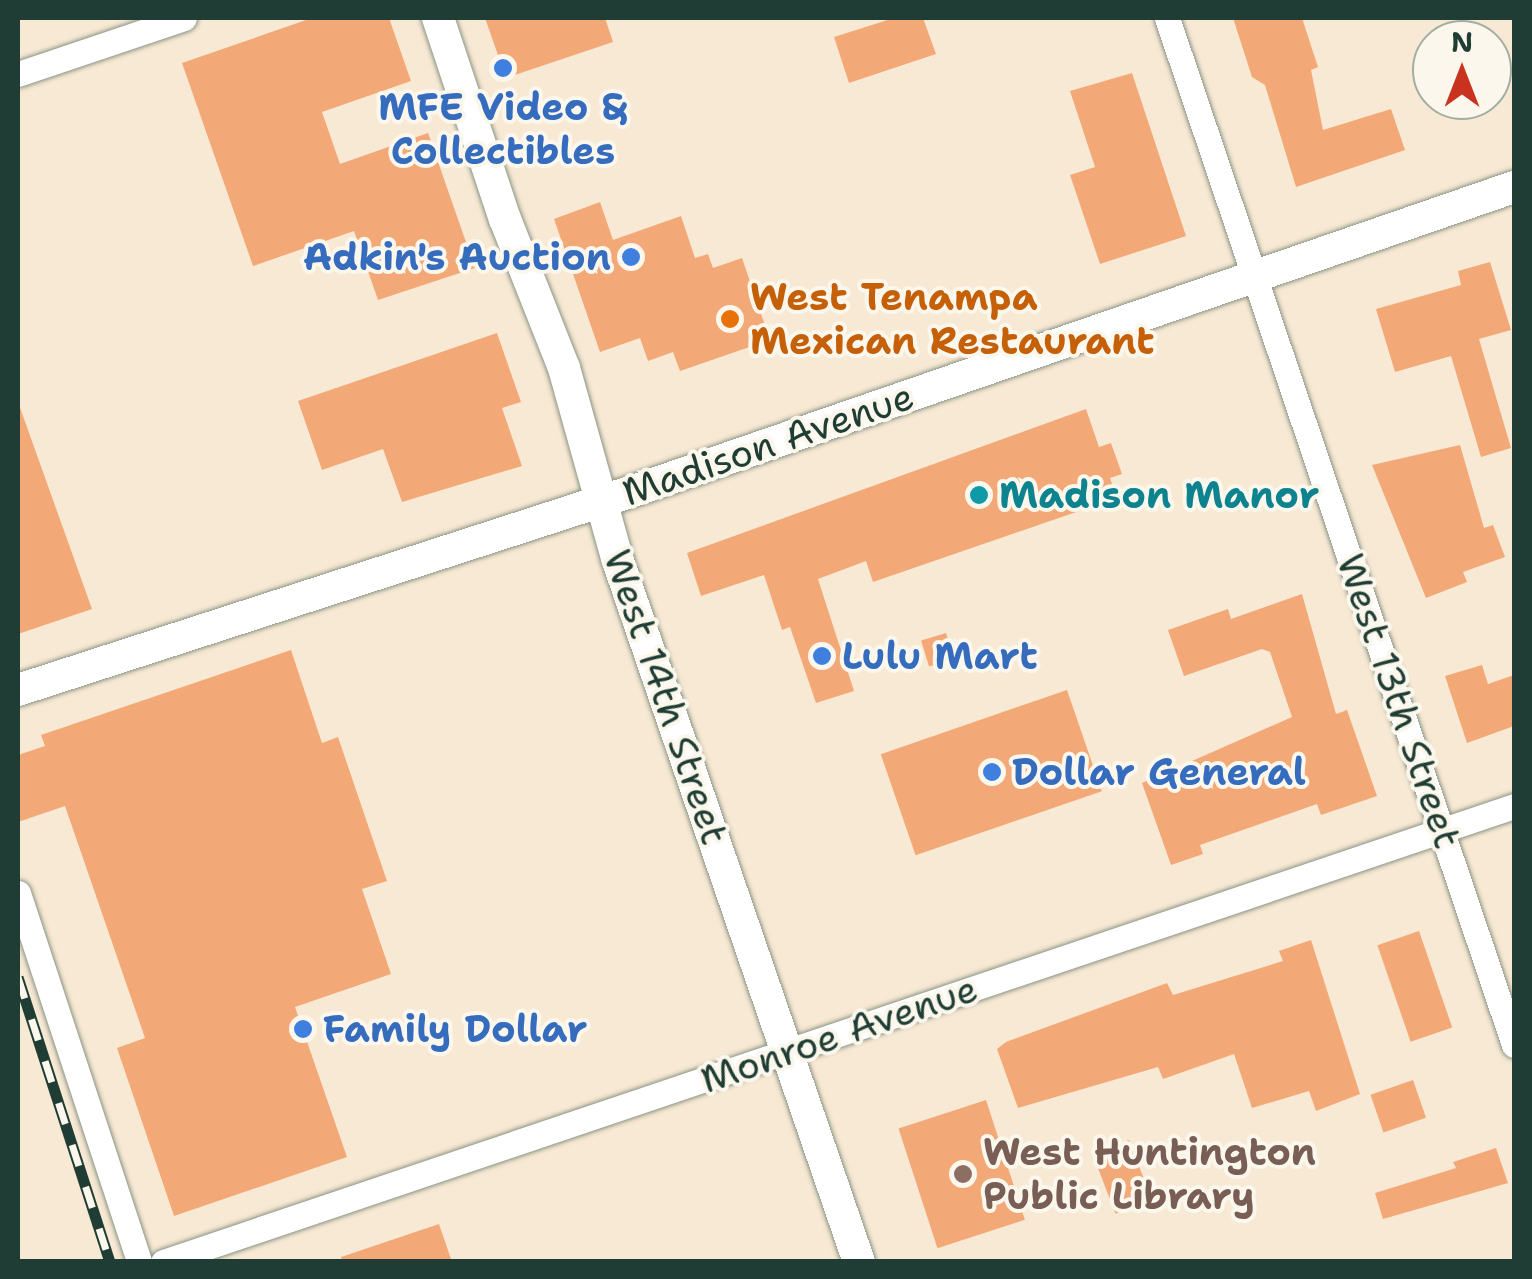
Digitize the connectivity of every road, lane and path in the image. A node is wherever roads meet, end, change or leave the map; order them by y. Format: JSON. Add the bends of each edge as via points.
{"nodes":[{"id":1,"x":184,"y":18,"type":"edge"},
{"id":2,"x":438,"y":18,"type":"edge"},
{"id":3,"x":1167,"y":18,"type":"edge"},
{"id":4,"x":18,"y":74,"type":"edge"},
{"id":5,"x":1514,"y":187,"type":"edge"},
{"id":6,"x":1254,"y":275,"type":"junction"},
{"id":7,"x":601,"y":500,"type":"junction"},
{"id":8,"x":18,"y":690,"type":"edge"},
{"id":9,"x":1514,"y":806,"type":"edge"},
{"id":10,"x":1442,"y":830,"type":"junction"},
{"id":11,"x":18,"y":894,"type":"edge"},
{"id":12,"x":1514,"y":1045,"type":"edge"},
{"id":13,"x":788,"y":1052,"type":"junction"},
{"id":14,"x":139,"y":1262,"type":"edge"},
{"id":15,"x":163,"y":1262,"type":"edge"},
{"id":16,"x":859,"y":1262,"type":"edge"}],
"edges":[{"from":1,"to":4,"type":"street"},
{"from":2,"to":7,"type":"street","name":"West 14th Street","via":[[564,368]]},
{"from":3,"to":6,"type":"street","name":"West 13th Street"},
{"from":5,"to":6,"type":"street","name":"Madison Avenue"},
{"from":6,"to":7,"type":"street","name":"Madison Avenue"},
{"from":6,"to":10,"type":"street","name":"West 13th Street"},
{"from":7,"to":8,"type":"street","name":"Madison Avenue"},
{"from":7,"to":13,"type":"street","name":"West 14th Street"},
{"from":9,"to":10,"type":"street","name":"Monroe Avenue"},
{"from":10,"to":12,"type":"street","name":"West 13th Street"},
{"from":10,"to":13,"type":"street","name":"Monroe Avenue"},
{"from":11,"to":14,"type":"street"},
{"from":13,"to":15,"type":"street","name":"Monroe Avenue"},
{"from":13,"to":16,"type":"street","name":"West 14th Street"}]}
